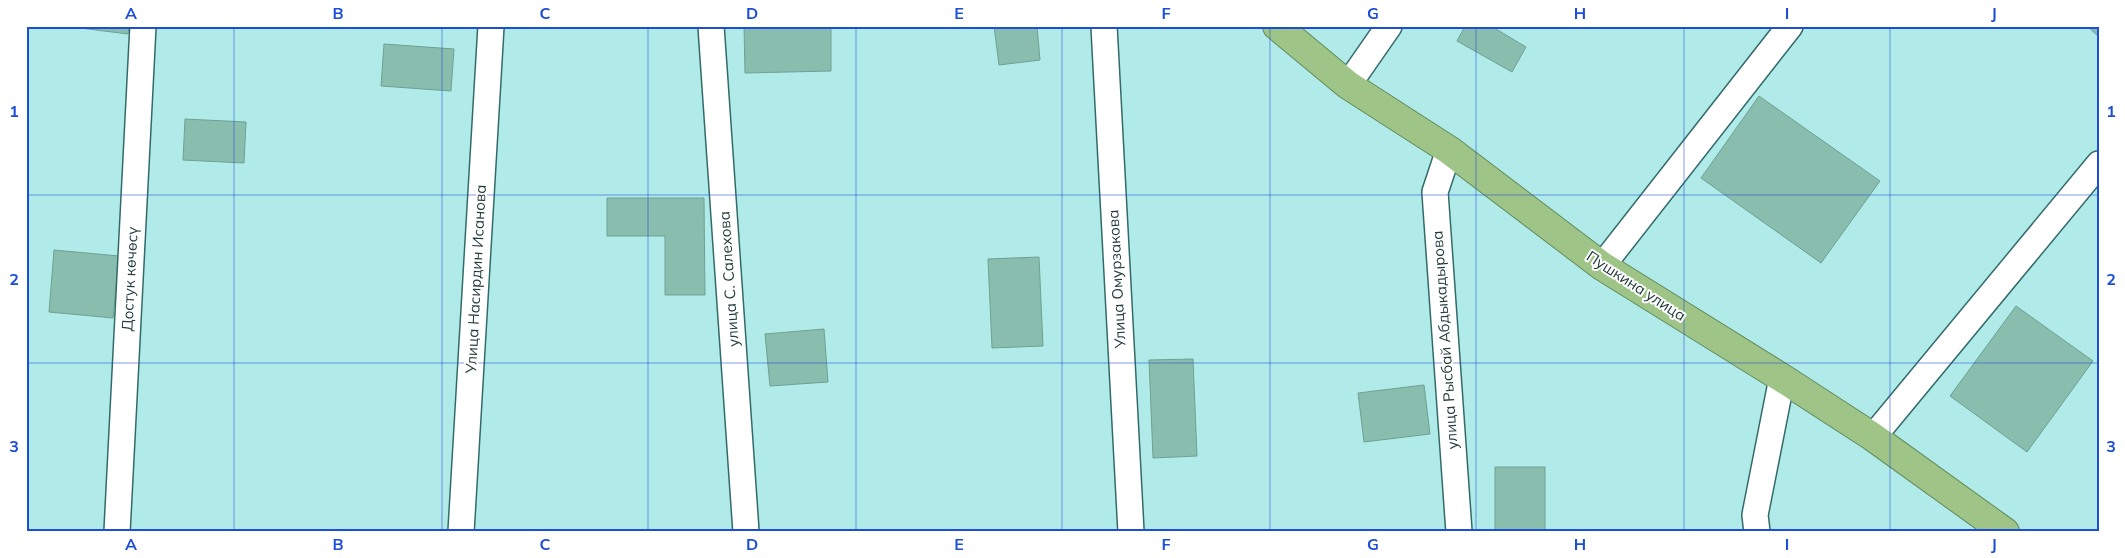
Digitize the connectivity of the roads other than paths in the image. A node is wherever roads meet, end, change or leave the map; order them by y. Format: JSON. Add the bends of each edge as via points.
{"nodes":[{"id":1,"x":143,"y":26,"type":"edge"},
{"id":2,"x":491,"y":26,"type":"edge"},
{"id":3,"x":711,"y":26,"type":"edge"},
{"id":4,"x":1104,"y":26,"type":"edge"},
{"id":5,"x":1277,"y":26,"type":"edge"},
{"id":6,"x":1389,"y":26,"type":"edge"},
{"id":7,"x":1790,"y":26,"type":"edge"},
{"id":8,"x":1348,"y":85,"type":"junction"},
{"id":9,"x":1449,"y":150,"type":"junction"},
{"id":10,"x":2099,"y":164,"type":"edge"},
{"id":11,"x":1602,"y":266,"type":"junction"},
{"id":12,"x":1782,"y":378,"type":"junction"},
{"id":13,"x":1873,"y":438,"type":"junction"},
{"id":14,"x":117,"y":532,"type":"edge"},
{"id":15,"x":461,"y":532,"type":"edge"},
{"id":16,"x":746,"y":532,"type":"edge"},
{"id":17,"x":1131,"y":532,"type":"edge"},
{"id":18,"x":1458,"y":532,"type":"edge"},
{"id":19,"x":1758,"y":532,"type":"edge"},
{"id":20,"x":2005,"y":532,"type":"edge"}],
"edges":[{"from":1,"to":14,"type":"street","name":"Достук көчөсү"},
{"from":2,"to":15,"type":"street","name":"Улица Насирдин Исанова"},
{"from":3,"to":16,"type":"street","name":"улица С. Салехова"},
{"from":4,"to":17,"type":"street","name":"Улица Омурзакова"},
{"from":5,"to":8,"type":"highway","name":"Пушкина улица"},
{"from":6,"to":8,"type":"street"},
{"from":7,"to":11,"type":"street"},
{"from":8,"to":9,"type":"highway","name":"Пушкина улица"},
{"from":9,"to":11,"type":"highway","name":"Пушкина улица"},
{"from":9,"to":18,"type":"street","name":"улица Рысбай Абдыкадырова","via":[[1435,192]]},
{"from":10,"to":13,"type":"street"},
{"from":11,"to":12,"type":"highway","name":"Пушкина улица"},
{"from":12,"to":13,"type":"highway","name":"Пушкина улица"},
{"from":12,"to":19,"type":"street","via":[[1755,515]]},
{"from":13,"to":20,"type":"highway","name":"Пушкина улица"}]}
